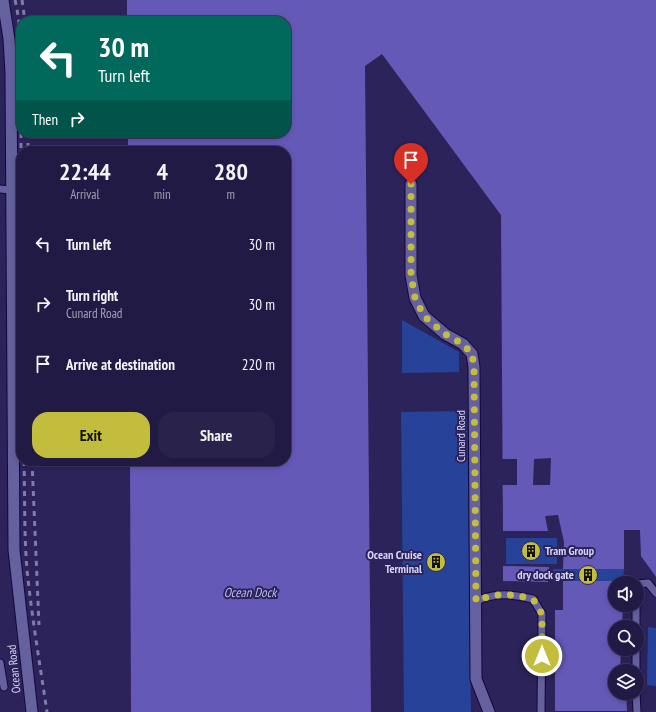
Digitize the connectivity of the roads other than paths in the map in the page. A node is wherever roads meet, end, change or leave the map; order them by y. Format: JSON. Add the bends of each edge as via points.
{"nodes":[{"id":1,"x":3,"y":0,"type":"edge"},
{"id":2,"x":411,"y":184,"type":"dead end"},
{"id":3,"x":6,"y":189,"type":"edge"},
{"id":4,"x":644,"y":583,"type":"edge"},
{"id":5,"x":656,"y":593,"type":"edge"},
{"id":6,"x":476,"y":601,"type":"junction"},
{"id":7,"x":0,"y":663,"type":"edge"},
{"id":8,"x":4,"y":687,"type":"dead end"},
{"id":9,"x":636,"y":700,"type":"edge"},
{"id":10,"x":32,"y":712,"type":"edge"},
{"id":11,"x":489,"y":712,"type":"edge"},
{"id":12,"x":541,"y":712,"type":"edge"},
{"id":13,"x":637,"y":712,"type":"edge"}],
"edges":[{"from":1,"to":3,"type":"street","name":"Ocean Road","via":[[10,39]]},
{"from":2,"to":6,"type":"street","name":"Cunard Road","via":[[411,275],[415,298],[424,316],[445,334],[463,344],[472,354]]},
{"from":3,"to":10,"type":"street","name":"Ocean Road","via":[[14,550]]},
{"from":4,"to":5,"type":"lane","via":[[648,582]]},
{"from":6,"to":11,"type":"street","name":"Cunard Road","via":[[476,679]]},
{"from":6,"to":12,"type":"lane","via":[[489,595],[513,594],[533,599],[542,614]]},
{"from":7,"to":8,"type":"lane"},
{"from":9,"to":13,"type":"lane"}]}
